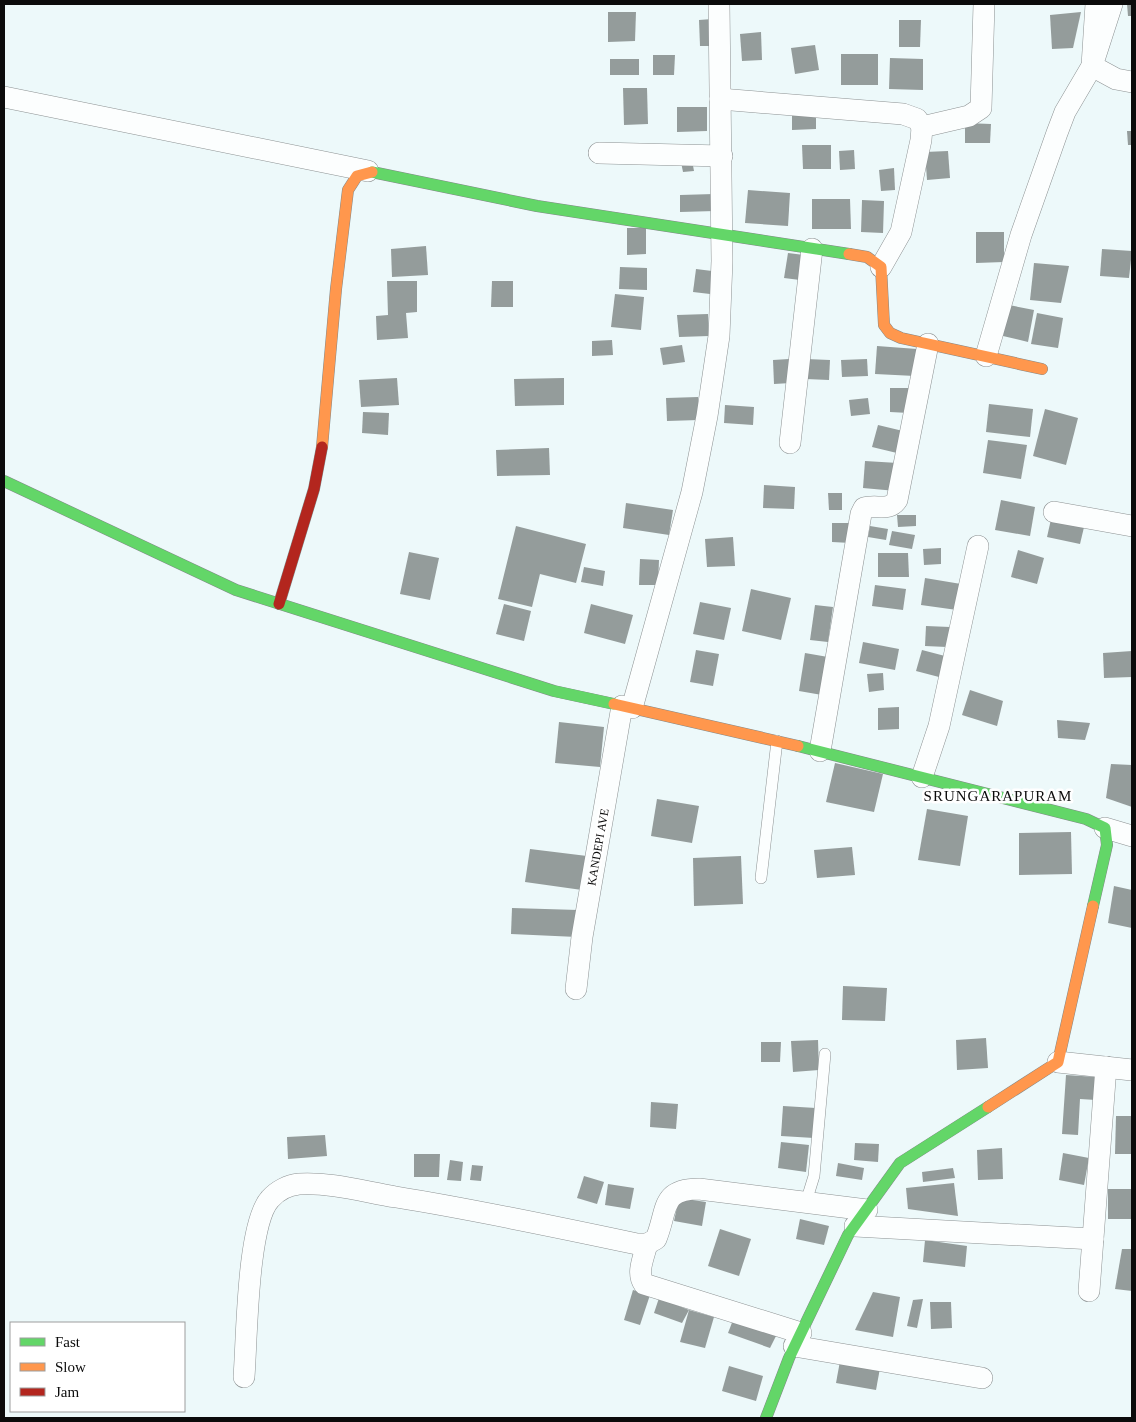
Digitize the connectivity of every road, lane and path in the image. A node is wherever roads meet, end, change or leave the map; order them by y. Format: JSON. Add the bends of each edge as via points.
{"nodes":[{"id":1,"x":720,"y":4,"type":"edge"},
{"id":2,"x":984,"y":4,"type":"edge"},
{"id":3,"x":1096,"y":4,"type":"edge"},
{"id":4,"x":1112,"y":4,"type":"edge"},
{"id":5,"x":1092,"y":66,"type":"junction"},
{"id":6,"x":1132,"y":82,"type":"edge"},
{"id":7,"x":4,"y":97,"type":"edge"},
{"id":8,"x":720,"y":99,"type":"junction"},
{"id":9,"x":922,"y":127,"type":"junction"},
{"id":10,"x":599,"y":153,"type":"dead end"},
{"id":11,"x":722,"y":156,"type":"junction"},
{"id":12,"x":368,"y":171,"type":"junction"},
{"id":13,"x":722,"y":235,"type":"junction"},
{"id":14,"x":812,"y":249,"type":"junction"},
{"id":15,"x":881,"y":267,"type":"junction"},
{"id":16,"x":928,"y":344,"type":"junction"},
{"id":17,"x":986,"y":356,"type":"junction"},
{"id":18,"x":1042,"y":369,"type":"dead end"},
{"id":19,"x":790,"y":443,"type":"dead end"},
{"id":20,"x":4,"y":481,"type":"edge"},
{"id":21,"x":1054,"y":512,"type":"dead end"},
{"id":22,"x":1132,"y":526,"type":"edge"},
{"id":23,"x":978,"y":546,"type":"dead end"},
{"id":24,"x":279,"y":604,"type":"junction"},
{"id":25,"x":627,"y":707,"type":"junction"},
{"id":26,"x":777,"y":740,"type":"junction"},
{"id":27,"x":820,"y":751,"type":"junction"},
{"id":28,"x":922,"y":777,"type":"junction"},
{"id":29,"x":1105,"y":828,"type":"junction"},
{"id":30,"x":1132,"y":836,"type":"edge"},
{"id":31,"x":761,"y":878,"type":"dead end"},
{"id":32,"x":576,"y":989,"type":"dead end"},
{"id":33,"x":826,"y":1054,"type":"dead end"},
{"id":34,"x":1058,"y":1062,"type":"junction"},
{"id":35,"x":1106,"y":1067,"type":"junction"},
{"id":36,"x":1132,"y":1070,"type":"edge"},
{"id":37,"x":806,"y":1202,"type":"junction"},
{"id":38,"x":861,"y":1218,"type":"junction"},
{"id":39,"x":1092,"y":1239,"type":"junction"},
{"id":40,"x":647,"y":1244,"type":"junction"},
{"id":41,"x":1089,"y":1291,"type":"dead end"},
{"id":42,"x":798,"y":1340,"type":"junction"},
{"id":43,"x":244,"y":1377,"type":"dead end"},
{"id":44,"x":982,"y":1378,"type":"dead end"},
{"id":45,"x":766,"y":1418,"type":"edge"}],
"edges":[{"from":1,"to":8,"type":"street","name":"KANDEPI AVE"},
{"from":2,"to":9,"type":"street","via":[[981,108],[970,116]]},
{"from":3,"to":5,"type":"street"},
{"from":4,"to":5,"type":"street"},
{"from":5,"to":6,"type":"street"},
{"from":5,"to":17,"type":"street","via":[[1065,112],[1057,133],[1021,235]]},
{"from":7,"to":12,"type":"street"},
{"from":8,"to":9,"type":"street","via":[[903,114],[917,119]]},
{"from":8,"to":11,"type":"street","name":"KANDEPI AVE"},
{"from":9,"to":15,"type":"street","via":[[901,232]]},
{"from":10,"to":11,"type":"street"},
{"from":11,"to":13,"type":"street","name":"KANDEPI AVE"},
{"from":12,"to":13,"type":"street","via":[[537,206]]},
{"from":12,"to":24,"type":"street","via":[[356,174],[348,190],[322,446],[314,489]]},
{"from":13,"to":14,"type":"street"},
{"from":13,"to":25,"type":"street","name":"KANDEPI AVE","via":[[719,336],[692,492]]},
{"from":14,"to":15,"type":"street","via":[[867,258]]},
{"from":14,"to":19,"type":"street"},
{"from":15,"to":16,"type":"street","via":[[884,325],[890,333]]},
{"from":16,"to":17,"type":"street"},
{"from":16,"to":27,"type":"street","via":[[897,500],[888,508],[864,508],[862,514]]},
{"from":17,"to":18,"type":"street"},
{"from":20,"to":24,"type":"street","via":[[236,590]]},
{"from":21,"to":22,"type":"street"},
{"from":23,"to":28,"type":"street","via":[[939,726]]},
{"from":24,"to":25,"type":"street","via":[[554,691]]},
{"from":25,"to":26,"type":"street"},
{"from":25,"to":32,"type":"street","name":"KANDEPI AVE","via":[[582,936]]},
{"from":26,"to":27,"type":"street"},
{"from":26,"to":31,"type":"lane"},
{"from":27,"to":28,"type":"street"},
{"from":28,"to":29,"type":"street","via":[[1086,818]]},
{"from":29,"to":30,"type":"street"},
{"from":29,"to":34,"type":"street","via":[[1107,845]]},
{"from":33,"to":37,"type":"lane","via":[[814,1176]]},
{"from":34,"to":35,"type":"street"},
{"from":34,"to":38,"type":"street","via":[[900,1163]]},
{"from":35,"to":36,"type":"street"},
{"from":35,"to":39,"type":"street"},
{"from":37,"to":38,"type":"street"},
{"from":37,"to":40,"type":"street","via":[[681,1189],[673,1193],[667,1203],[656,1239]]},
{"from":38,"to":39,"type":"street"},
{"from":38,"to":42,"type":"street"},
{"from":39,"to":41,"type":"street"},
{"from":40,"to":42,"type":"street","via":[[640,1278],[644,1284]]},
{"from":40,"to":43,"type":"street","via":[[480,1210],[332,1186],[298,1184],[282,1189],[269,1200],[261,1214],[254,1239]]},
{"from":42,"to":44,"type":"street"},
{"from":42,"to":45,"type":"street"}]}
